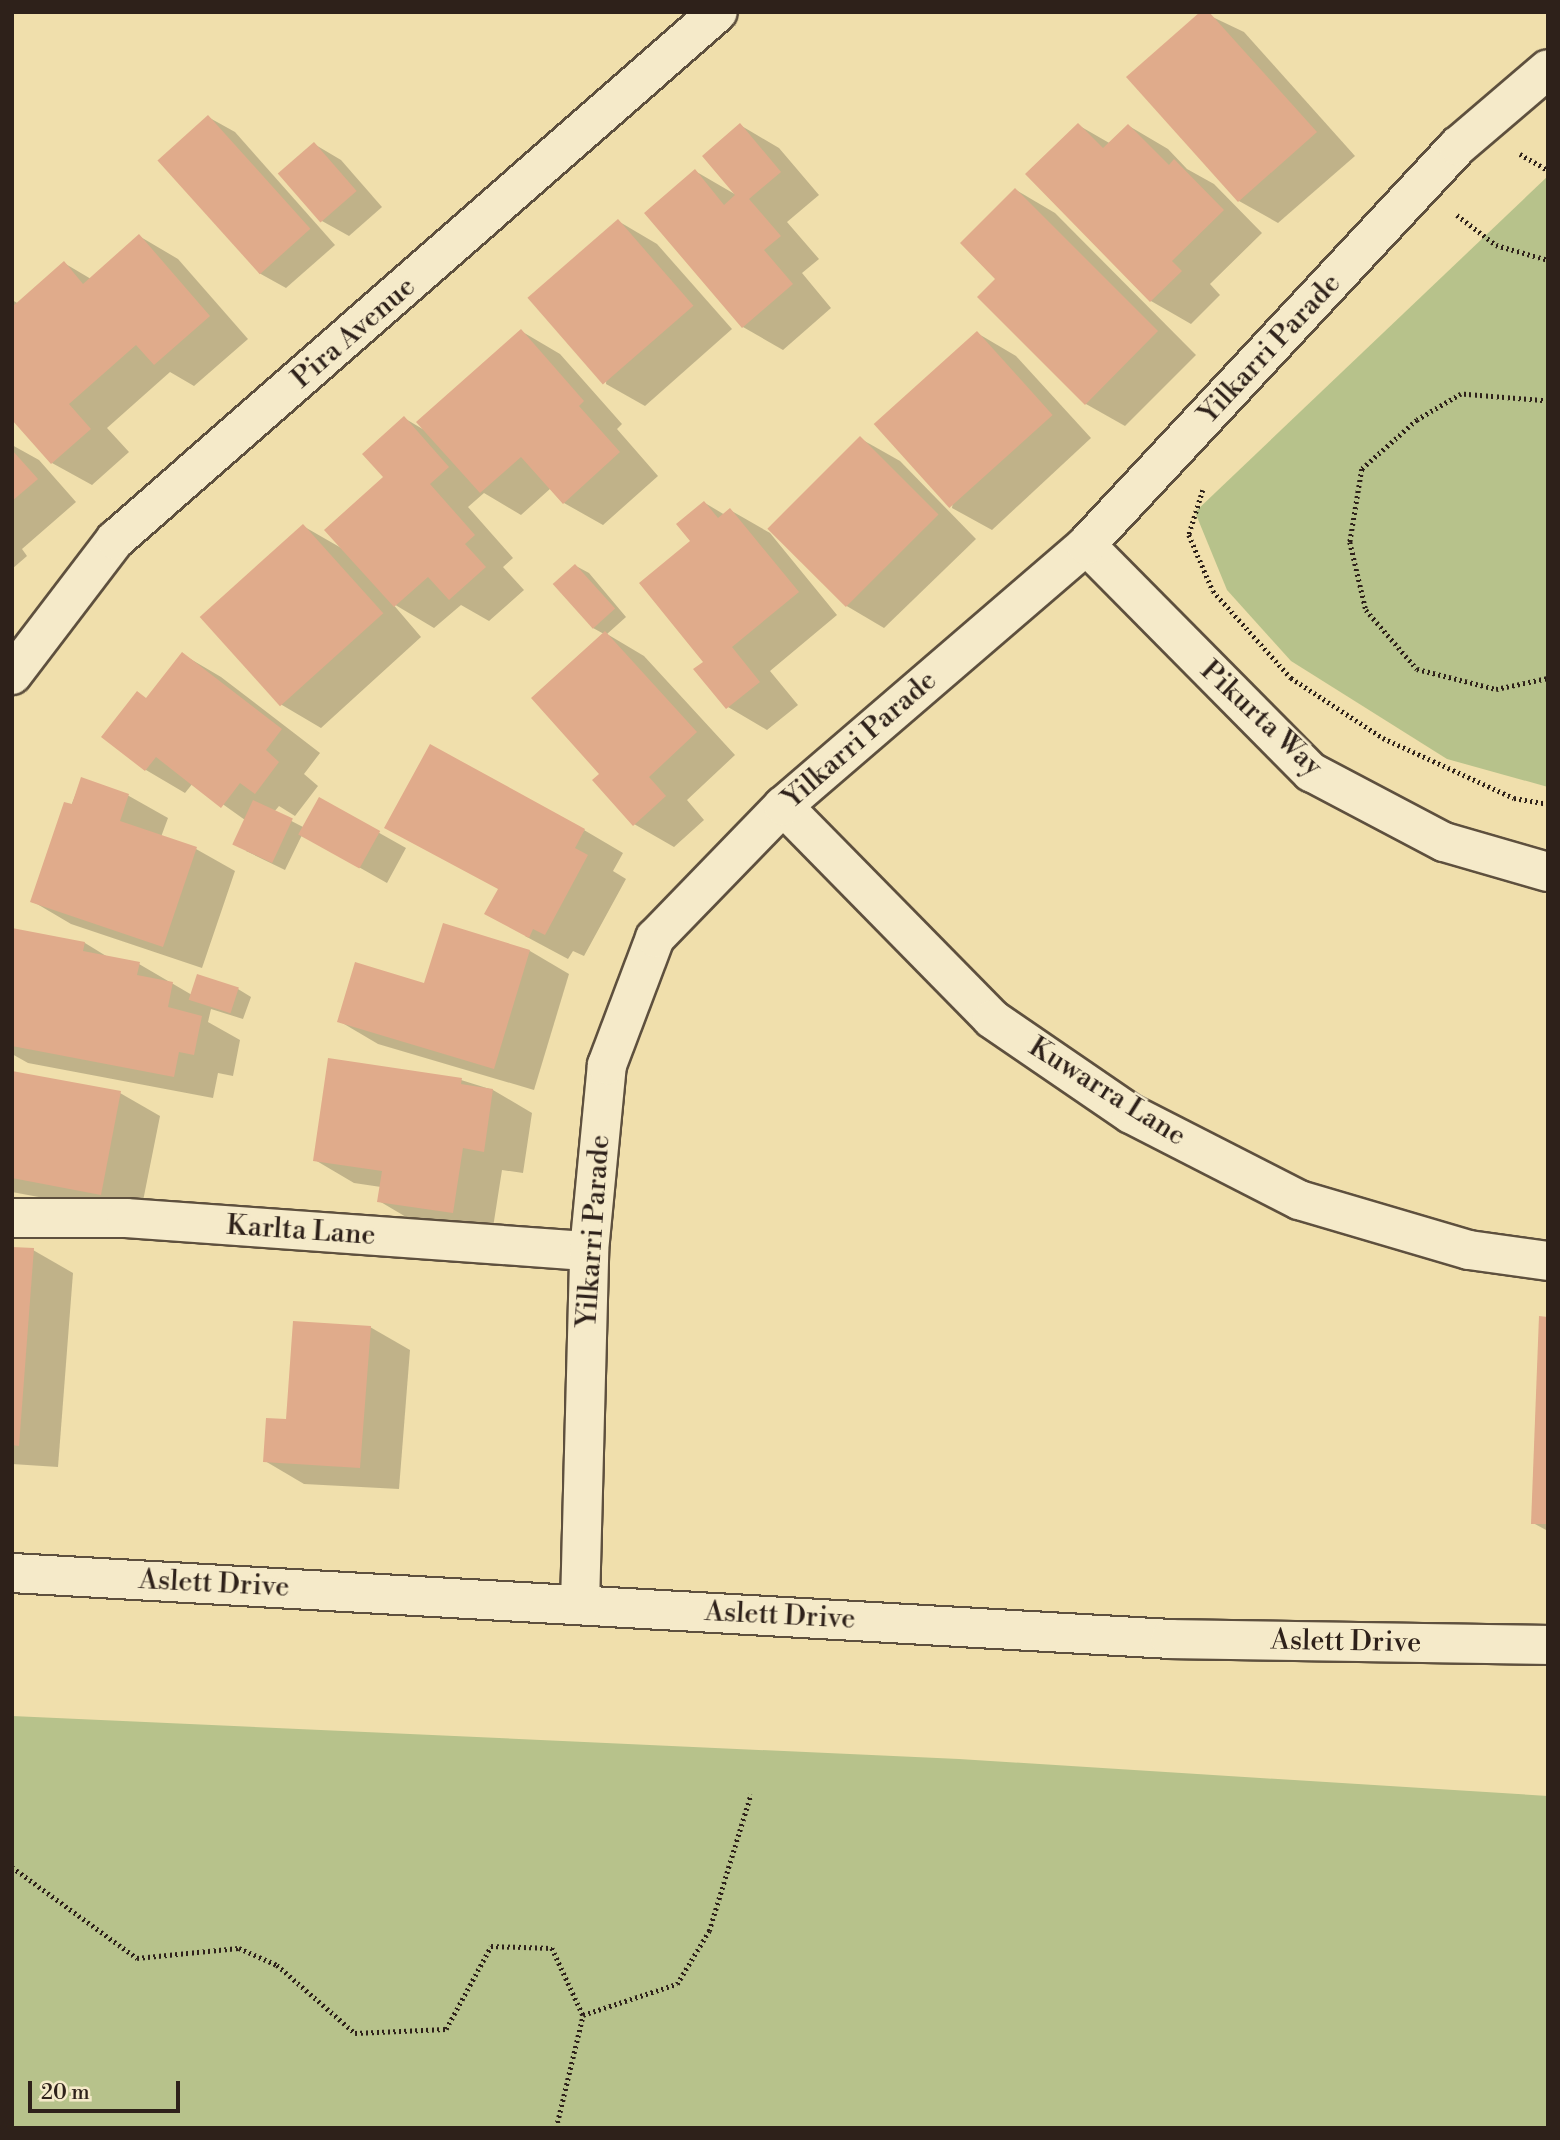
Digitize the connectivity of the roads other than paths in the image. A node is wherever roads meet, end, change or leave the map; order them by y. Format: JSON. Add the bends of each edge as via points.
{"nodes":[{"id":1,"x":718,"y":12,"type":"edge"},
{"id":2,"x":1548,"y":69,"type":"edge"},
{"id":3,"x":1086,"y":545,"type":"junction"},
{"id":4,"x":12,"y":675,"type":"edge"},
{"id":5,"x":783,"y":806,"type":"junction"},
{"id":6,"x":1548,"y":872,"type":"edge"},
{"id":7,"x":12,"y":1218,"type":"edge"},
{"id":8,"x":589,"y":1251,"type":"junction"},
{"id":9,"x":1548,"y":1261,"type":"edge"},
{"id":10,"x":12,"y":1573,"type":"edge"},
{"id":11,"x":580,"y":1605,"type":"junction"},
{"id":12,"x":1548,"y":1645,"type":"edge"}],
"edges":[{"from":1,"to":4,"type":"street","name":"Pira Avenue","via":[[115,540]]},
{"from":2,"to":3,"type":"street","name":"Yilkarri Parade","via":[[1458,146]]},
{"from":3,"to":5,"type":"street","name":"Yilkarri Parade"},
{"from":3,"to":6,"type":"street","name":"Pikurta Way","via":[[1311,772],[1444,842]]},
{"from":5,"to":8,"type":"street","name":"Yilkarri Parade","via":[[655,938],[607,1065]]},
{"from":5,"to":9,"type":"street","name":"Kuwarra Lane","via":[[992,1019],[1131,1114],[1299,1200],[1468,1250]]},
{"from":7,"to":8,"type":"street","name":"Karlta Lane","via":[[126,1218]]},
{"from":8,"to":11,"type":"street","name":"Yilkarri Parade"},
{"from":10,"to":11,"type":"street","name":"Aslett Drive"},
{"from":11,"to":12,"type":"street","name":"Aslett Drive","via":[[1170,1639]]}]}
